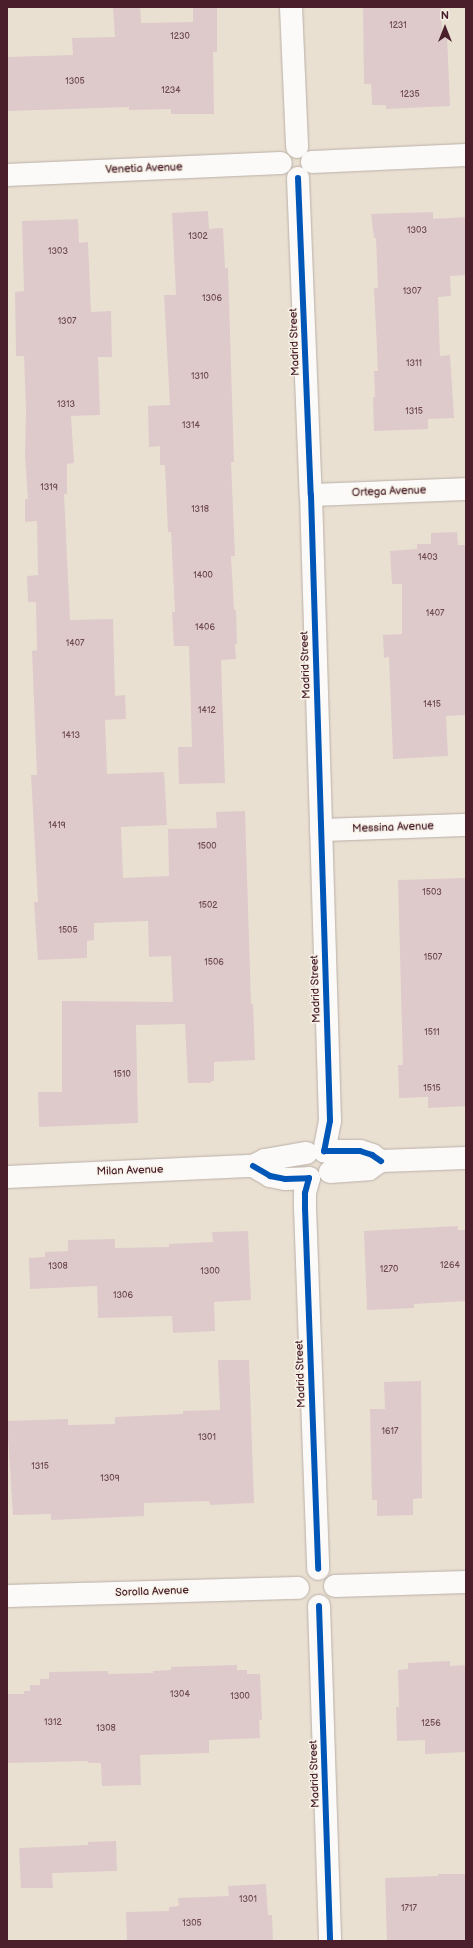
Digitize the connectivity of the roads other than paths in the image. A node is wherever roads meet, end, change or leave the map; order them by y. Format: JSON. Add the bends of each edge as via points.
{"nodes":[{"id":1,"x":291,"y":7,"type":"edge"},
{"id":2,"x":305,"y":154,"type":"junction"},
{"id":3,"x":466,"y":155,"type":"edge"},
{"id":4,"x":281,"y":163,"type":"junction"},
{"id":5,"x":7,"y":175,"type":"edge"},
{"id":6,"x":298,"y":178,"type":"junction"},
{"id":7,"x":466,"y":489,"type":"edge"},
{"id":8,"x":311,"y":496,"type":"junction"},
{"id":9,"x":466,"y":825,"type":"edge"},
{"id":10,"x":321,"y":830,"type":"junction"},
{"id":11,"x":315,"y":1152,"type":"junction"},
{"id":12,"x":466,"y":1158,"type":"edge"},
{"id":13,"x":381,"y":1161,"type":"junction"},
{"id":14,"x":253,"y":1166,"type":"junction"},
{"id":15,"x":330,"y":1172,"type":"junction"},
{"id":16,"x":7,"y":1177,"type":"edge"},
{"id":17,"x":308,"y":1178,"type":"junction"},
{"id":18,"x":318,"y":1569,"type":"junction"},
{"id":19,"x":466,"y":1582,"type":"edge"},
{"id":20,"x":335,"y":1586,"type":"junction"},
{"id":21,"x":298,"y":1588,"type":"junction"},
{"id":22,"x":7,"y":1596,"type":"edge"},
{"id":23,"x":319,"y":1606,"type":"junction"},
{"id":24,"x":330,"y":1941,"type":"edge"}],
"edges":[{"from":1,"to":2,"type":"street"},
{"from":2,"to":3,"type":"street"},
{"from":2,"to":4,"type":"street","via":[[287,151]]},
{"from":2,"to":6,"type":"street","via":[[308,173]]},
{"from":4,"to":5,"type":"street","name":"Venetia Avenue"},
{"from":4,"to":6,"type":"street","via":[[285,173]]},
{"from":6,"to":8,"type":"street","name":"Madrid Street"},
{"from":7,"to":8,"type":"street","name":"Ortega Avenue"},
{"from":8,"to":10,"type":"street","name":"Madrid Street"},
{"from":9,"to":10,"type":"street","name":"Messina Avenue"},
{"from":10,"to":11,"type":"street","name":"Madrid Street","via":[[330,1121]]},
{"from":11,"to":13,"type":"street","name":"Milan Avenue","via":[[360,1151]]},
{"from":11,"to":14,"type":"street","name":"Milan Avenue","via":[[265,1160]]},
{"from":11,"to":15,"type":"street","via":[[330,1158]]},
{"from":11,"to":17,"type":"street","via":[[303,1157],[301,1166]]},
{"from":12,"to":13,"type":"street","name":"Milan Avenue"},
{"from":13,"to":15,"type":"street","name":"Milan Avenue","via":[[369,1169]]},
{"from":14,"to":16,"type":"street","name":"Milan Avenue"},
{"from":14,"to":17,"type":"street","via":[[270,1176],[285,1179]]},
{"from":15,"to":17,"type":"street","via":[[323,1178]]},
{"from":17,"to":18,"type":"street","name":"Madrid Street","via":[[306,1208]]},
{"from":18,"to":20,"type":"street","via":[[330,1575]]},
{"from":18,"to":21,"type":"street","via":[[303,1574]]},
{"from":19,"to":20,"type":"street"},
{"from":20,"to":23,"type":"street","via":[[329,1602]]},
{"from":21,"to":22,"type":"street","name":"Sorolla Avenue"},
{"from":21,"to":23,"type":"street","via":[[301,1598],[306,1603]]},
{"from":23,"to":24,"type":"street","name":"Madrid Street"}]}
